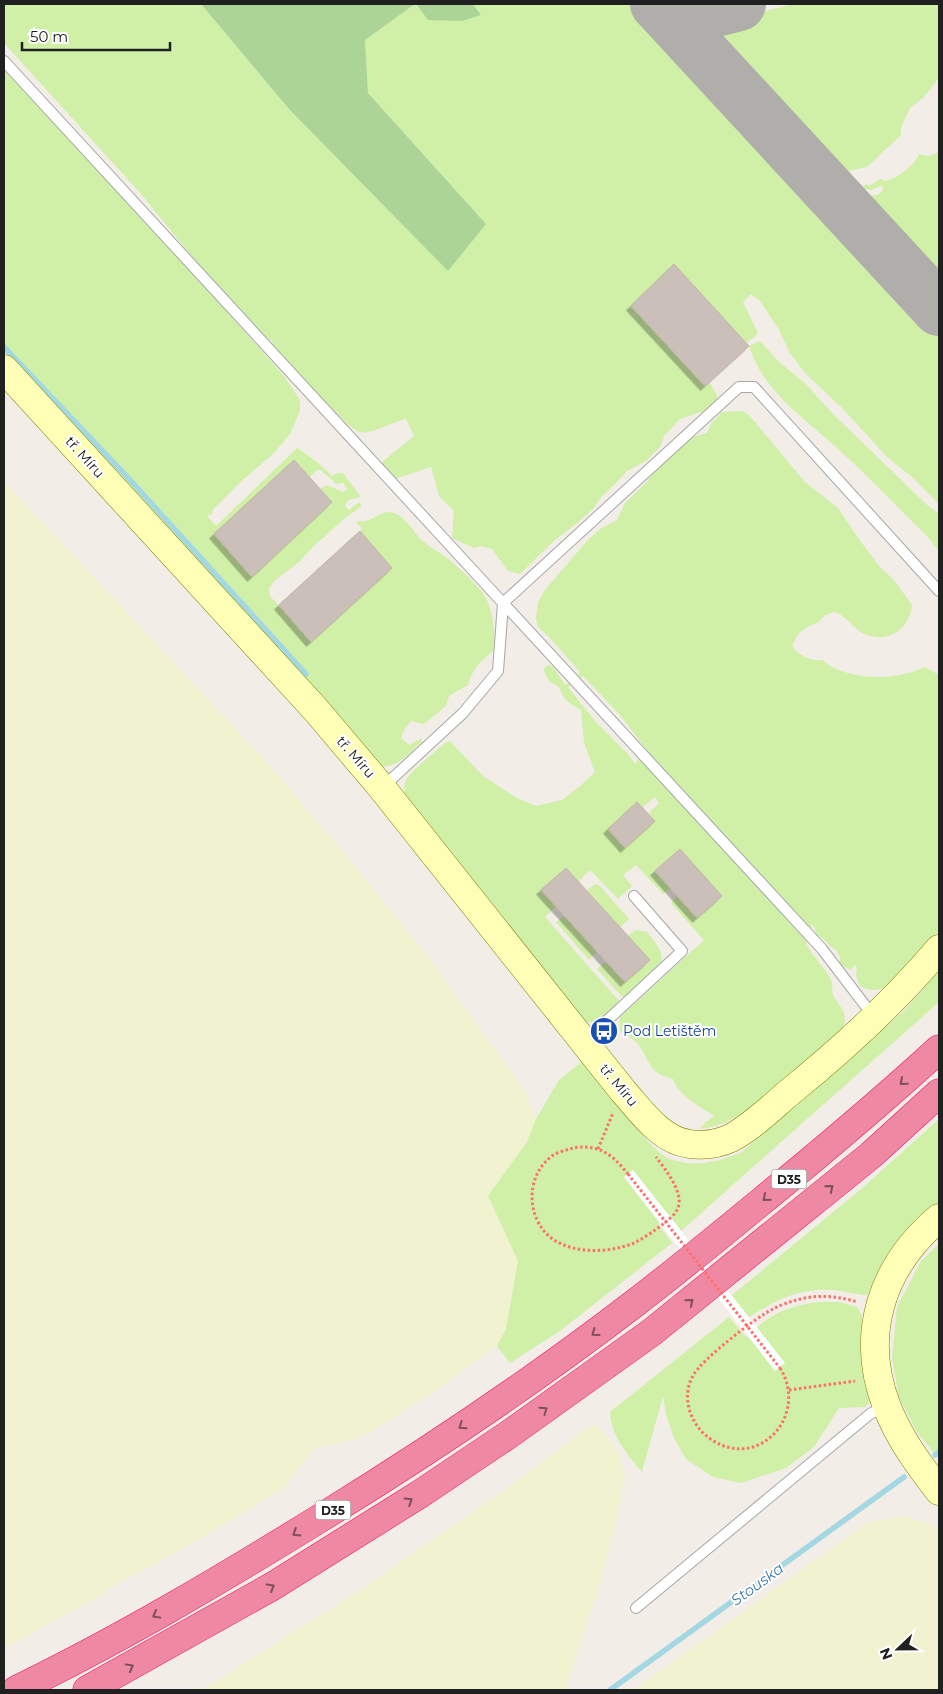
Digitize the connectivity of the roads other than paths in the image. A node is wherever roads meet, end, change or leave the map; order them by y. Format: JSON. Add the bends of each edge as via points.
{"nodes":[{"id":1,"x":4,"y":61,"type":"edge"},
{"id":2,"x":4,"y":369,"type":"edge"},
{"id":3,"x":939,"y":591,"type":"edge"},
{"id":4,"x":504,"y":603,"type":"junction"},
{"id":5,"x":382,"y":788,"type":"junction"},
{"id":6,"x":634,"y":896,"type":"dead end"},
{"id":7,"x":939,"y":949,"type":"edge"},
{"id":8,"x":874,"y":1018,"type":"junction"},
{"id":9,"x":584,"y":1041,"type":"junction"},
{"id":10,"x":939,"y":1049,"type":"edge"},
{"id":11,"x":939,"y":1094,"type":"edge"},
{"id":12,"x":939,"y":1218,"type":"edge"},
{"id":13,"x":886,"y":1406,"type":"junction"},
{"id":14,"x":939,"y":1491,"type":"edge"},
{"id":15,"x":636,"y":1608,"type":"dead end"},
{"id":16,"x":16,"y":1690,"type":"edge"},
{"id":17,"x":87,"y":1690,"type":"edge"}],
"edges":[{"from":1,"to":4,"type":"lane"},
{"from":2,"to":5,"type":"main road","name":"tř. Míru","via":[[316,710]]},
{"from":3,"to":4,"type":"lane","via":[[754,387],[739,387]]},
{"from":4,"to":5,"type":"lane","via":[[498,671],[463,714]]},
{"from":4,"to":8,"type":"lane","via":[[822,949]]},
{"from":5,"to":9,"type":"main road","name":"tř. Míru"},
{"from":6,"to":9,"type":"lane","via":[[682,951]]},
{"from":7,"to":8,"type":"main road"},
{"from":8,"to":9,"type":"main road","name":"tř. Míru","via":[[753,1123],[730,1138],[700,1145],[679,1142],[661,1130],[642,1112]]},
{"from":10,"to":16,"type":"highway","number":"D35","one_way":true,"via":[[855,1124],[634,1304],[491,1406],[403,1466],[249,1562]]},
{"from":17,"to":11,"type":"highway","number":"D35","one_way":true,"via":[[272,1586],[508,1435],[652,1332],[870,1155]]},
{"from":12,"to":13,"type":"main road","via":[[901,1261],[888,1282],[878,1309],[874,1340],[878,1377]]},
{"from":13,"to":14,"type":"main road","via":[[906,1444]]},
{"from":13,"to":15,"type":"lane","via":[[870,1414]]}]}
